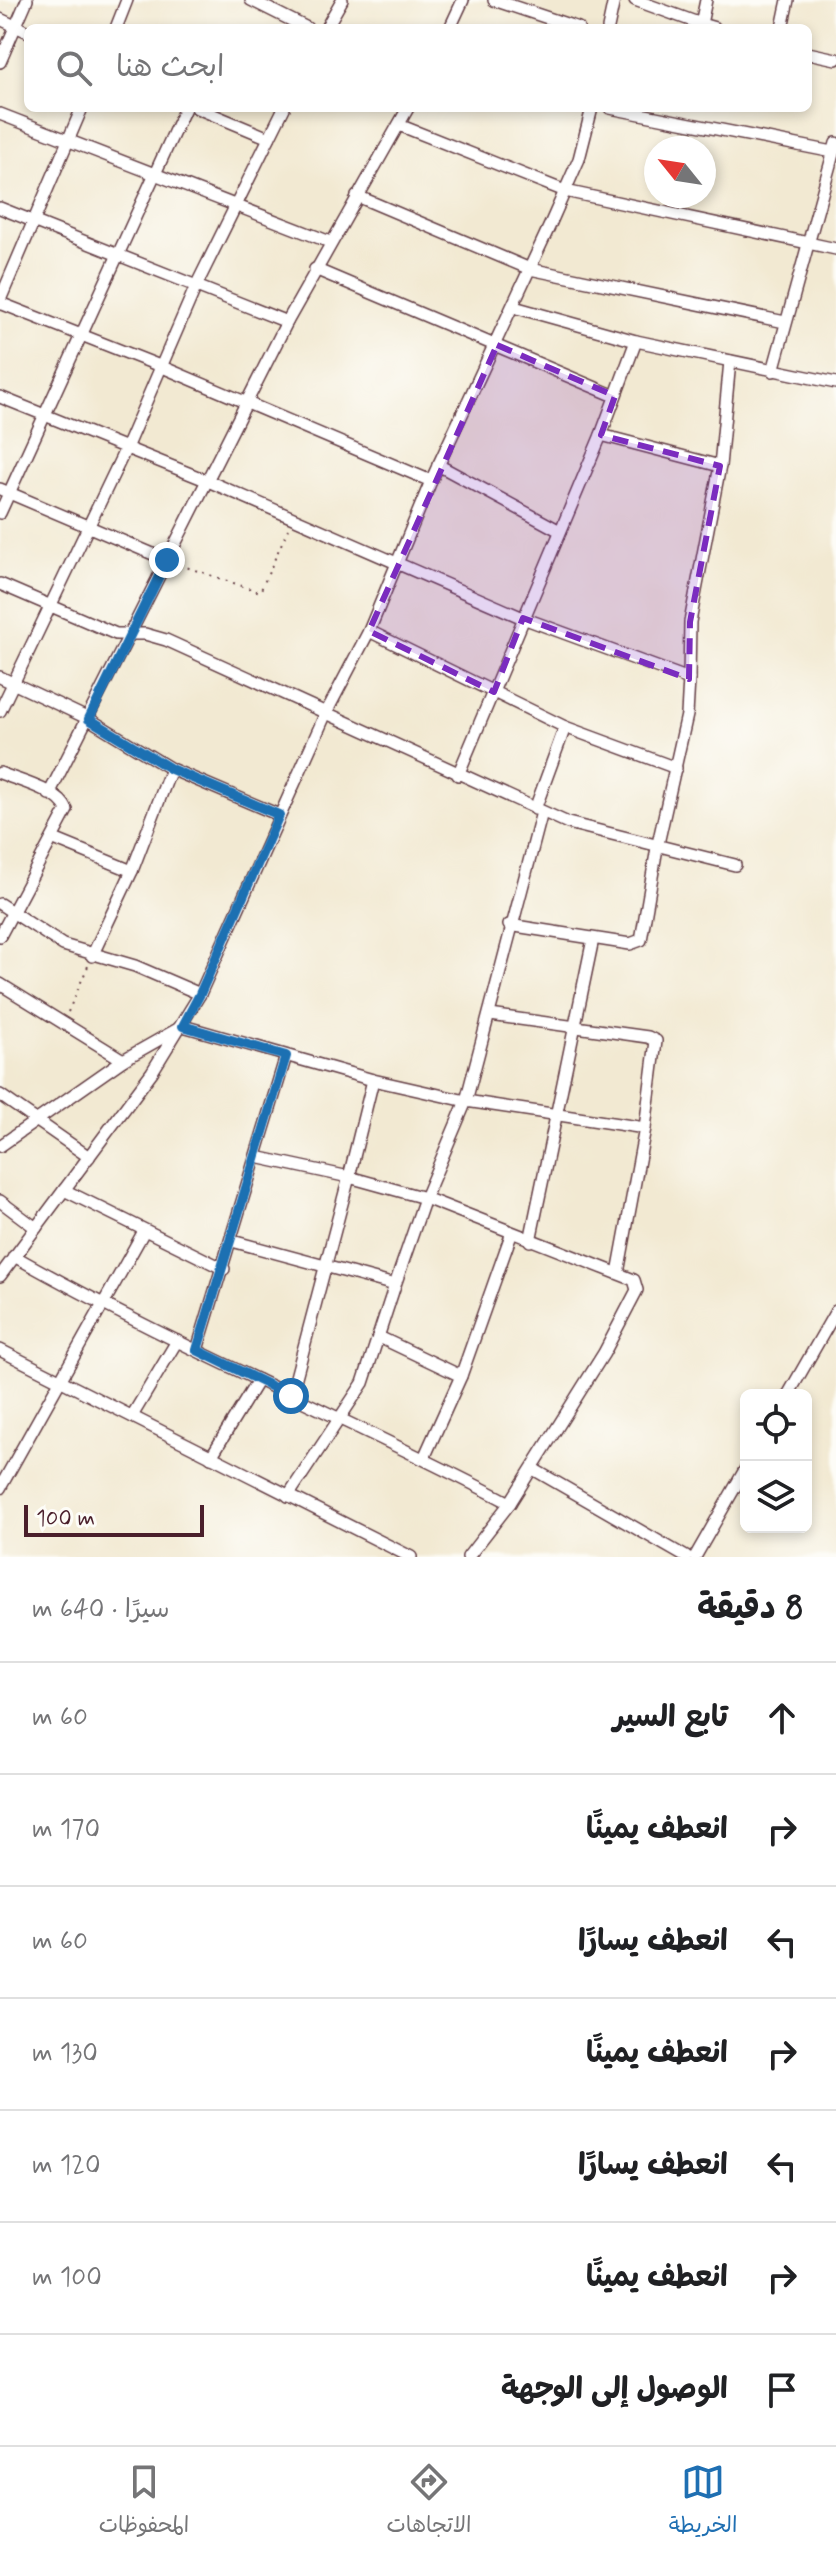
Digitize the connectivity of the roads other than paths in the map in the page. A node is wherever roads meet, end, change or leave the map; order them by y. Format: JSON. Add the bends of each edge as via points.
{"nodes":[{"id":1,"x":27,"y":0,"type":"edge"},
{"id":2,"x":127,"y":0,"type":"edge"},
{"id":3,"x":251,"y":0,"type":"edge"},
{"id":4,"x":342,"y":0,"type":"edge"},
{"id":5,"x":463,"y":0,"type":"edge"},
{"id":6,"x":494,"y":0,"type":"edge"},
{"id":7,"x":614,"y":0,"type":"edge"},
{"id":8,"x":635,"y":0,"type":"edge"},
{"id":9,"x":706,"y":0,"type":"edge"},
{"id":10,"x":788,"y":0,"type":"edge"},
{"id":11,"x":0,"y":19,"type":"edge"},
{"id":12,"x":118,"y":24,"type":"edge"},
{"id":13,"x":299,"y":24,"type":"edge"},
{"id":14,"x":328,"y":24,"type":"edge"},
{"id":15,"x":452,"y":24,"type":"edge"},
{"id":16,"x":566,"y":24,"type":"edge"},
{"id":17,"x":609,"y":24,"type":"edge"},
{"id":18,"x":701,"y":24,"type":"joint"},
{"id":19,"x":783,"y":24,"type":"edge"},
{"id":20,"x":15,"y":27,"type":"junction"},
{"id":21,"x":24,"y":30,"type":"edge"},
{"id":22,"x":812,"y":54,"type":"edge"},
{"id":23,"x":836,"y":59,"type":"edge"},
{"id":24,"x":0,"y":62,"type":"edge"},
{"id":25,"x":80,"y":112,"type":"edge"},
{"id":26,"x":183,"y":112,"type":"edge"},
{"id":27,"x":207,"y":112,"type":"edge"},
{"id":28,"x":282,"y":112,"type":"edge"},
{"id":29,"x":406,"y":112,"type":"edge"},
{"id":30,"x":591,"y":112,"type":"edge"},
{"id":31,"x":633,"y":112,"type":"edge"},
{"id":32,"x":0,"y":114,"type":"edge"},
{"id":33,"x":399,"y":125,"type":"junction"},
{"id":34,"x":269,"y":138,"type":"junction"},
{"id":35,"x":68,"y":141,"type":"junction"},
{"id":36,"x":835,"y":147,"type":"edge"},
{"id":37,"x":153,"y":174,"type":"junction"},
{"id":38,"x":565,"y":191,"type":"junction"},
{"id":39,"x":357,"y":196,"type":"junction"},
{"id":40,"x":234,"y":204,"type":"junction"},
{"id":41,"x":0,"y":208,"type":"edge"},
{"id":42,"x":35,"y":221,"type":"junction"},
{"id":43,"x":330,"y":242,"type":"junction"},
{"id":44,"x":807,"y":244,"type":"junction"},
{"id":45,"x":836,"y":249,"type":"edge"},
{"id":46,"x":116,"y":253,"type":"junction"},
{"id":47,"x":315,"y":269,"type":"junction"},
{"id":48,"x":530,"y":269,"type":"junction"},
{"id":49,"x":196,"y":286,"type":"junction"},
{"id":50,"x":0,"y":302,"type":"edge"},
{"id":51,"x":514,"y":307,"type":"junction"},
{"id":52,"x":287,"y":322,"type":"junction"},
{"id":53,"x":785,"y":322,"type":"junction"},
{"id":54,"x":79,"y":334,"type":"junction"},
{"id":55,"x":636,"y":341,"type":"junction"},
{"id":56,"x":497,"y":345,"type":"junction"},
{"id":57,"x":730,"y":361,"type":"junction"},
{"id":58,"x":160,"y":366,"type":"junction"},
{"id":59,"x":773,"y":371,"type":"junction"},
{"id":60,"x":836,"y":383,"type":"edge"},
{"id":61,"x":615,"y":396,"type":"junction"},
{"id":62,"x":0,"y":397,"type":"edge"},
{"id":63,"x":245,"y":404,"type":"junction"},
{"id":64,"x":44,"y":415,"type":"junction"},
{"id":65,"x":601,"y":435,"type":"junction"},
{"id":66,"x":126,"y":448,"type":"junction"},
{"id":67,"x":438,"y":465,"type":"junction"},
{"id":68,"x":720,"y":466,"type":"junction"},
{"id":69,"x":208,"y":481,"type":"junction"},
{"id":70,"x":431,"y":481,"type":"junction"},
{"id":71,"x":4,"y":491,"type":"edge"},
{"id":72,"x":0,"y":513,"type":"edge"},
{"id":73,"x":88,"y":527,"type":"junction"},
{"id":74,"x":560,"y":531,"type":"junction"},
{"id":75,"x":167,"y":560,"type":"junction"},
{"id":76,"x":398,"y":567,"type":"junction"},
{"id":77,"x":0,"y":584,"type":"edge"},
{"id":78,"x":52,"y":604,"type":"junction"},
{"id":79,"x":523,"y":618,"type":"junction"},
{"id":80,"x":369,"y":631,"type":"junction"},
{"id":81,"x":130,"y":636,"type":"junction"},
{"id":82,"x":0,"y":677,"type":"edge"},
{"id":83,"x":689,"y":679,"type":"junction"},
{"id":84,"x":15,"y":682,"type":"junction"},
{"id":85,"x":494,"y":692,"type":"junction"},
{"id":86,"x":0,"y":711,"type":"edge"},
{"id":87,"x":326,"y":713,"type":"junction"},
{"id":88,"x":89,"y":719,"type":"junction"},
{"id":89,"x":565,"y":727,"type":"junction"},
{"id":90,"x":676,"y":768,"type":"junction"},
{"id":91,"x":171,"y":769,"type":"junction"},
{"id":92,"x":0,"y":773,"type":"edge"},
{"id":93,"x":458,"y":775,"type":"junction"},
{"id":94,"x":49,"y":794,"type":"junction"},
{"id":95,"x":538,"y":810,"type":"junction"},
{"id":96,"x":279,"y":815,"type":"junction"},
{"id":97,"x":54,"y":839,"type":"junction"},
{"id":98,"x":657,"y":848,"type":"junction"},
{"id":99,"x":735,"y":865,"type":"dead end"},
{"id":100,"x":132,"y":871,"type":"junction"},
{"id":101,"x":0,"y":904,"type":"edge"},
{"id":102,"x":14,"y":912,"type":"junction"},
{"id":103,"x":509,"y":925,"type":"junction"},
{"id":104,"x":0,"y":936,"type":"edge"},
{"id":105,"x":593,"y":939,"type":"junction"},
{"id":106,"x":92,"y":956,"type":"junction"},
{"id":107,"x":0,"y":984,"type":"edge"},
{"id":108,"x":200,"y":994,"type":"junction"},
{"id":109,"x":490,"y":1015,"type":"junction"},
{"id":110,"x":183,"y":1026,"type":"junction"},
{"id":111,"x":572,"y":1028,"type":"junction"},
{"id":112,"x":286,"y":1056,"type":"junction"},
{"id":113,"x":123,"y":1060,"type":"junction"},
{"id":114,"x":373,"y":1080,"type":"junction"},
{"id":115,"x":0,"y":1095,"type":"edge"},
{"id":116,"x":466,"y":1101,"type":"junction"},
{"id":117,"x":555,"y":1114,"type":"junction"},
{"id":118,"x":35,"y":1119,"type":"junction"},
{"id":119,"x":645,"y":1128,"type":"junction"},
{"id":120,"x":0,"y":1146,"type":"edge"},
{"id":121,"x":89,"y":1157,"type":"junction"},
{"id":122,"x":256,"y":1157,"type":"junction"},
{"id":123,"x":349,"y":1177,"type":"junction"},
{"id":124,"x":64,"y":1190,"type":"junction"},
{"id":125,"x":425,"y":1198,"type":"junction"},
{"id":126,"x":0,"y":1201,"type":"edge"},
{"id":127,"x":36,"y":1228,"type":"junction"},
{"id":128,"x":144,"y":1231,"type":"junction"},
{"id":129,"x":511,"y":1235,"type":"junction"},
{"id":130,"x":232,"y":1241,"type":"junction"},
{"id":131,"x":530,"y":1241,"type":"junction"},
{"id":132,"x":14,"y":1256,"type":"junction"},
{"id":133,"x":326,"y":1265,"type":"junction"},
{"id":134,"x":224,"y":1269,"type":"junction"},
{"id":135,"x":618,"y":1273,"type":"junction"},
{"id":136,"x":0,"y":1276,"type":"edge"},
{"id":137,"x":395,"y":1285,"type":"junction"},
{"id":138,"x":101,"y":1305,"type":"junction"},
{"id":139,"x":836,"y":1311,"type":"edge"},
{"id":140,"x":379,"y":1337,"type":"junction"},
{"id":141,"x":177,"y":1341,"type":"junction"},
{"id":142,"x":0,"y":1350,"type":"edge"},
{"id":143,"x":197,"y":1350,"type":"junction"},
{"id":144,"x":461,"y":1376,"type":"junction"},
{"id":145,"x":59,"y":1379,"type":"junction"},
{"id":146,"x":258,"y":1380,"type":"junction"},
{"id":147,"x":791,"y":1389,"type":"edge"},
{"id":148,"x":291,"y":1396,"type":"junction"},
{"id":149,"x":132,"y":1416,"type":"junction"},
{"id":150,"x":340,"y":1420,"type":"junction"},
{"id":151,"x":211,"y":1457,"type":"junction"},
{"id":152,"x":424,"y":1458,"type":"junction"},
{"id":153,"x":533,"y":1469,"type":"junction"},
{"id":154,"x":740,"y":1478,"type":"edge"},
{"id":155,"x":0,"y":1488,"type":"edge"},
{"id":156,"x":288,"y":1496,"type":"junction"},
{"id":157,"x":510,"y":1503,"type":"junction"},
{"id":158,"x":411,"y":1557,"type":"edge"},
{"id":159,"x":468,"y":1557,"type":"edge"},
{"id":160,"x":686,"y":1557,"type":"edge"},
{"id":161,"x":695,"y":1557,"type":"edge"}],
"edges":[{"from":1,"to":20,"type":"street"},
{"from":2,"to":12,"type":"street"},
{"from":3,"to":13,"type":"street"},
{"from":4,"to":14,"type":"street"},
{"from":5,"to":15,"type":"street"},
{"from":6,"to":16,"type":"street"},
{"from":7,"to":17,"type":"street"},
{"from":8,"to":18,"type":"street"},
{"from":9,"to":18,"type":"street"},
{"from":10,"to":19,"type":"street"},
{"from":11,"to":20,"type":"street"},
{"from":20,"to":21,"type":"street"},
{"from":20,"to":24,"type":"street"},
{"from":22,"to":23,"type":"street"},
{"from":25,"to":35,"type":"street"},
{"from":26,"to":37,"type":"street"},
{"from":27,"to":34,"type":"street"},
{"from":28,"to":34,"type":"street"},
{"from":29,"to":33,"type":"street"},
{"from":30,"to":38,"type":"street"},
{"from":31,"to":36,"type":"street"},
{"from":32,"to":35,"type":"street"},
{"from":33,"to":38,"type":"street"},
{"from":33,"to":39,"type":"street"},
{"from":34,"to":40,"type":"street"},
{"from":35,"to":37,"type":"street"},
{"from":35,"to":42,"type":"street"},
{"from":36,"to":44,"type":"street"},
{"from":37,"to":40,"type":"street"},
{"from":37,"to":46,"type":"street"},
{"from":38,"to":44,"type":"street"},
{"from":38,"to":48,"type":"street"},
{"from":39,"to":43,"type":"street"},
{"from":39,"to":48,"type":"street"},
{"from":40,"to":43,"type":"street"},
{"from":40,"to":49,"type":"street"},
{"from":41,"to":42,"type":"street"},
{"from":42,"to":46,"type":"street"},
{"from":42,"to":50,"type":"street"},
{"from":43,"to":47,"type":"street"},
{"from":44,"to":45,"type":"street"},
{"from":44,"to":53,"type":"street"},
{"from":46,"to":49,"type":"street"},
{"from":46,"to":54,"type":"street"},
{"from":47,"to":52,"type":"street"},
{"from":47,"to":56,"type":"street"},
{"from":48,"to":51,"type":"street"},
{"from":48,"to":53,"type":"street"},
{"from":49,"to":52,"type":"street"},
{"from":49,"to":58,"type":"street"},
{"from":50,"to":54,"type":"street"},
{"from":51,"to":55,"type":"street"},
{"from":51,"to":56,"type":"street"},
{"from":52,"to":63,"type":"street"},
{"from":53,"to":59,"type":"street"},
{"from":54,"to":58,"type":"street"},
{"from":54,"to":64,"type":"street"},
{"from":55,"to":57,"type":"street"},
{"from":55,"to":61,"type":"street"},
{"from":56,"to":61,"type":"street"},
{"from":56,"to":67,"type":"street"},
{"from":57,"to":59,"type":"street"},
{"from":57,"to":68,"type":"street"},
{"from":58,"to":63,"type":"street"},
{"from":58,"to":66,"type":"street"},
{"from":59,"to":60,"type":"street"},
{"from":61,"to":65,"type":"street"},
{"from":62,"to":64,"type":"street"},
{"from":63,"to":69,"type":"street"},
{"from":63,"to":70,"type":"street"},
{"from":64,"to":66,"type":"street"},
{"from":64,"to":71,"type":"street"},
{"from":65,"to":68,"type":"street"},
{"from":65,"to":74,"type":"street"},
{"from":66,"to":69,"type":"street"},
{"from":66,"to":73,"type":"street"},
{"from":67,"to":70,"type":"street"},
{"from":67,"to":74,"type":"street"},
{"from":68,"to":83,"type":"street","via":[[690,622]]},
{"from":69,"to":75,"type":"street"},
{"from":69,"to":76,"type":"street"},
{"from":70,"to":76,"type":"street"},
{"from":71,"to":72,"type":"street"},
{"from":71,"to":73,"type":"street"},
{"from":73,"to":75,"type":"street"},
{"from":73,"to":78,"type":"street"},
{"from":74,"to":79,"type":"street"},
{"from":75,"to":81,"type":"street"},
{"from":76,"to":79,"type":"street"},
{"from":76,"to":80,"type":"street"},
{"from":77,"to":78,"type":"street"},
{"from":78,"to":81,"type":"street"},
{"from":78,"to":84,"type":"street"},
{"from":79,"to":83,"type":"street"},
{"from":79,"to":85,"type":"street"},
{"from":80,"to":85,"type":"street"},
{"from":80,"to":87,"type":"street"},
{"from":81,"to":87,"type":"street","via":[[149,634],[166,640]]},
{"from":81,"to":88,"type":"street"},
{"from":82,"to":84,"type":"street"},
{"from":83,"to":90,"type":"street"},
{"from":84,"to":86,"type":"street"},
{"from":84,"to":88,"type":"street"},
{"from":85,"to":89,"type":"street"},
{"from":85,"to":93,"type":"street"},
{"from":87,"to":93,"type":"street"},
{"from":87,"to":96,"type":"street"},
{"from":88,"to":91,"type":"street"},
{"from":88,"to":94,"type":"street"},
{"from":89,"to":90,"type":"street"},
{"from":89,"to":95,"type":"street"},
{"from":90,"to":98,"type":"street"},
{"from":91,"to":96,"type":"street"},
{"from":91,"to":100,"type":"street"},
{"from":92,"to":94,"type":"street"},
{"from":93,"to":95,"type":"street"},
{"from":94,"to":97,"type":"street","via":[[67,810]]},
{"from":95,"to":98,"type":"street"},
{"from":95,"to":103,"type":"street"},
{"from":96,"to":108,"type":"street"},
{"from":97,"to":100,"type":"street"},
{"from":97,"to":102,"type":"street"},
{"from":98,"to":99,"type":"street"},
{"from":98,"to":105,"type":"street","via":[[641,940],[630,944]]},
{"from":100,"to":106,"type":"street"},
{"from":101,"to":102,"type":"street"},
{"from":102,"to":104,"type":"street"},
{"from":102,"to":106,"type":"street","via":[[41,933]]},
{"from":103,"to":105,"type":"street"},
{"from":103,"to":109,"type":"street"},
{"from":105,"to":111,"type":"street"},
{"from":106,"to":108,"type":"street","via":[[135,966]]},
{"from":107,"to":113,"type":"street"},
{"from":108,"to":110,"type":"street"},
{"from":109,"to":111,"type":"street"},
{"from":109,"to":116,"type":"street"},
{"from":110,"to":112,"type":"street"},
{"from":110,"to":113,"type":"street"},
{"from":110,"to":121,"type":"street"},
{"from":111,"to":117,"type":"street"},
{"from":111,"to":119,"type":"street","via":[[656,1041]]},
{"from":112,"to":114,"type":"street"},
{"from":112,"to":122,"type":"street"},
{"from":113,"to":118,"type":"street"},
{"from":114,"to":116,"type":"street"},
{"from":114,"to":123,"type":"street"},
{"from":115,"to":118,"type":"street"},
{"from":116,"to":117,"type":"street"},
{"from":116,"to":125,"type":"street"},
{"from":117,"to":119,"type":"street"},
{"from":117,"to":131,"type":"street"},
{"from":118,"to":120,"type":"street"},
{"from":118,"to":121,"type":"street"},
{"from":119,"to":135,"type":"street"},
{"from":121,"to":124,"type":"street"},
{"from":122,"to":123,"type":"street"},
{"from":122,"to":130,"type":"street"},
{"from":123,"to":125,"type":"street"},
{"from":123,"to":133,"type":"street"},
{"from":124,"to":127,"type":"street"},
{"from":124,"to":128,"type":"street"},
{"from":125,"to":129,"type":"street"},
{"from":125,"to":137,"type":"street"},
{"from":126,"to":127,"type":"street"},
{"from":127,"to":132,"type":"street"},
{"from":128,"to":134,"type":"street"},
{"from":128,"to":138,"type":"street"},
{"from":129,"to":131,"type":"street"},
{"from":129,"to":144,"type":"street"},
{"from":130,"to":133,"type":"street"},
{"from":130,"to":134,"type":"street"},
{"from":131,"to":135,"type":"street"},
{"from":132,"to":136,"type":"street"},
{"from":132,"to":138,"type":"street"},
{"from":133,"to":137,"type":"street"},
{"from":133,"to":148,"type":"street"},
{"from":134,"to":143,"type":"street"},
{"from":135,"to":153,"type":"street","via":[[636,1282],[637,1290]]},
{"from":137,"to":140,"type":"street"},
{"from":138,"to":141,"type":"street"},
{"from":138,"to":145,"type":"street"},
{"from":139,"to":147,"type":"street"},
{"from":140,"to":144,"type":"street"},
{"from":140,"to":150,"type":"street","via":[[363,1383]]},
{"from":141,"to":143,"type":"street"},
{"from":141,"to":149,"type":"street"},
{"from":142,"to":145,"type":"street"},
{"from":143,"to":146,"type":"street"},
{"from":144,"to":152,"type":"street"},
{"from":145,"to":149,"type":"street"},
{"from":145,"to":155,"type":"street"},
{"from":146,"to":148,"type":"street"},
{"from":146,"to":151,"type":"street"},
{"from":148,"to":150,"type":"street"},
{"from":149,"to":151,"type":"street"},
{"from":150,"to":152,"type":"street"},
{"from":150,"to":156,"type":"street"},
{"from":151,"to":156,"type":"street"},
{"from":152,"to":157,"type":"street"},
{"from":153,"to":157,"type":"street"},
{"from":153,"to":160,"type":"street"},
{"from":154,"to":161,"type":"street"},
{"from":156,"to":158,"type":"street"},
{"from":157,"to":159,"type":"street"}]}
